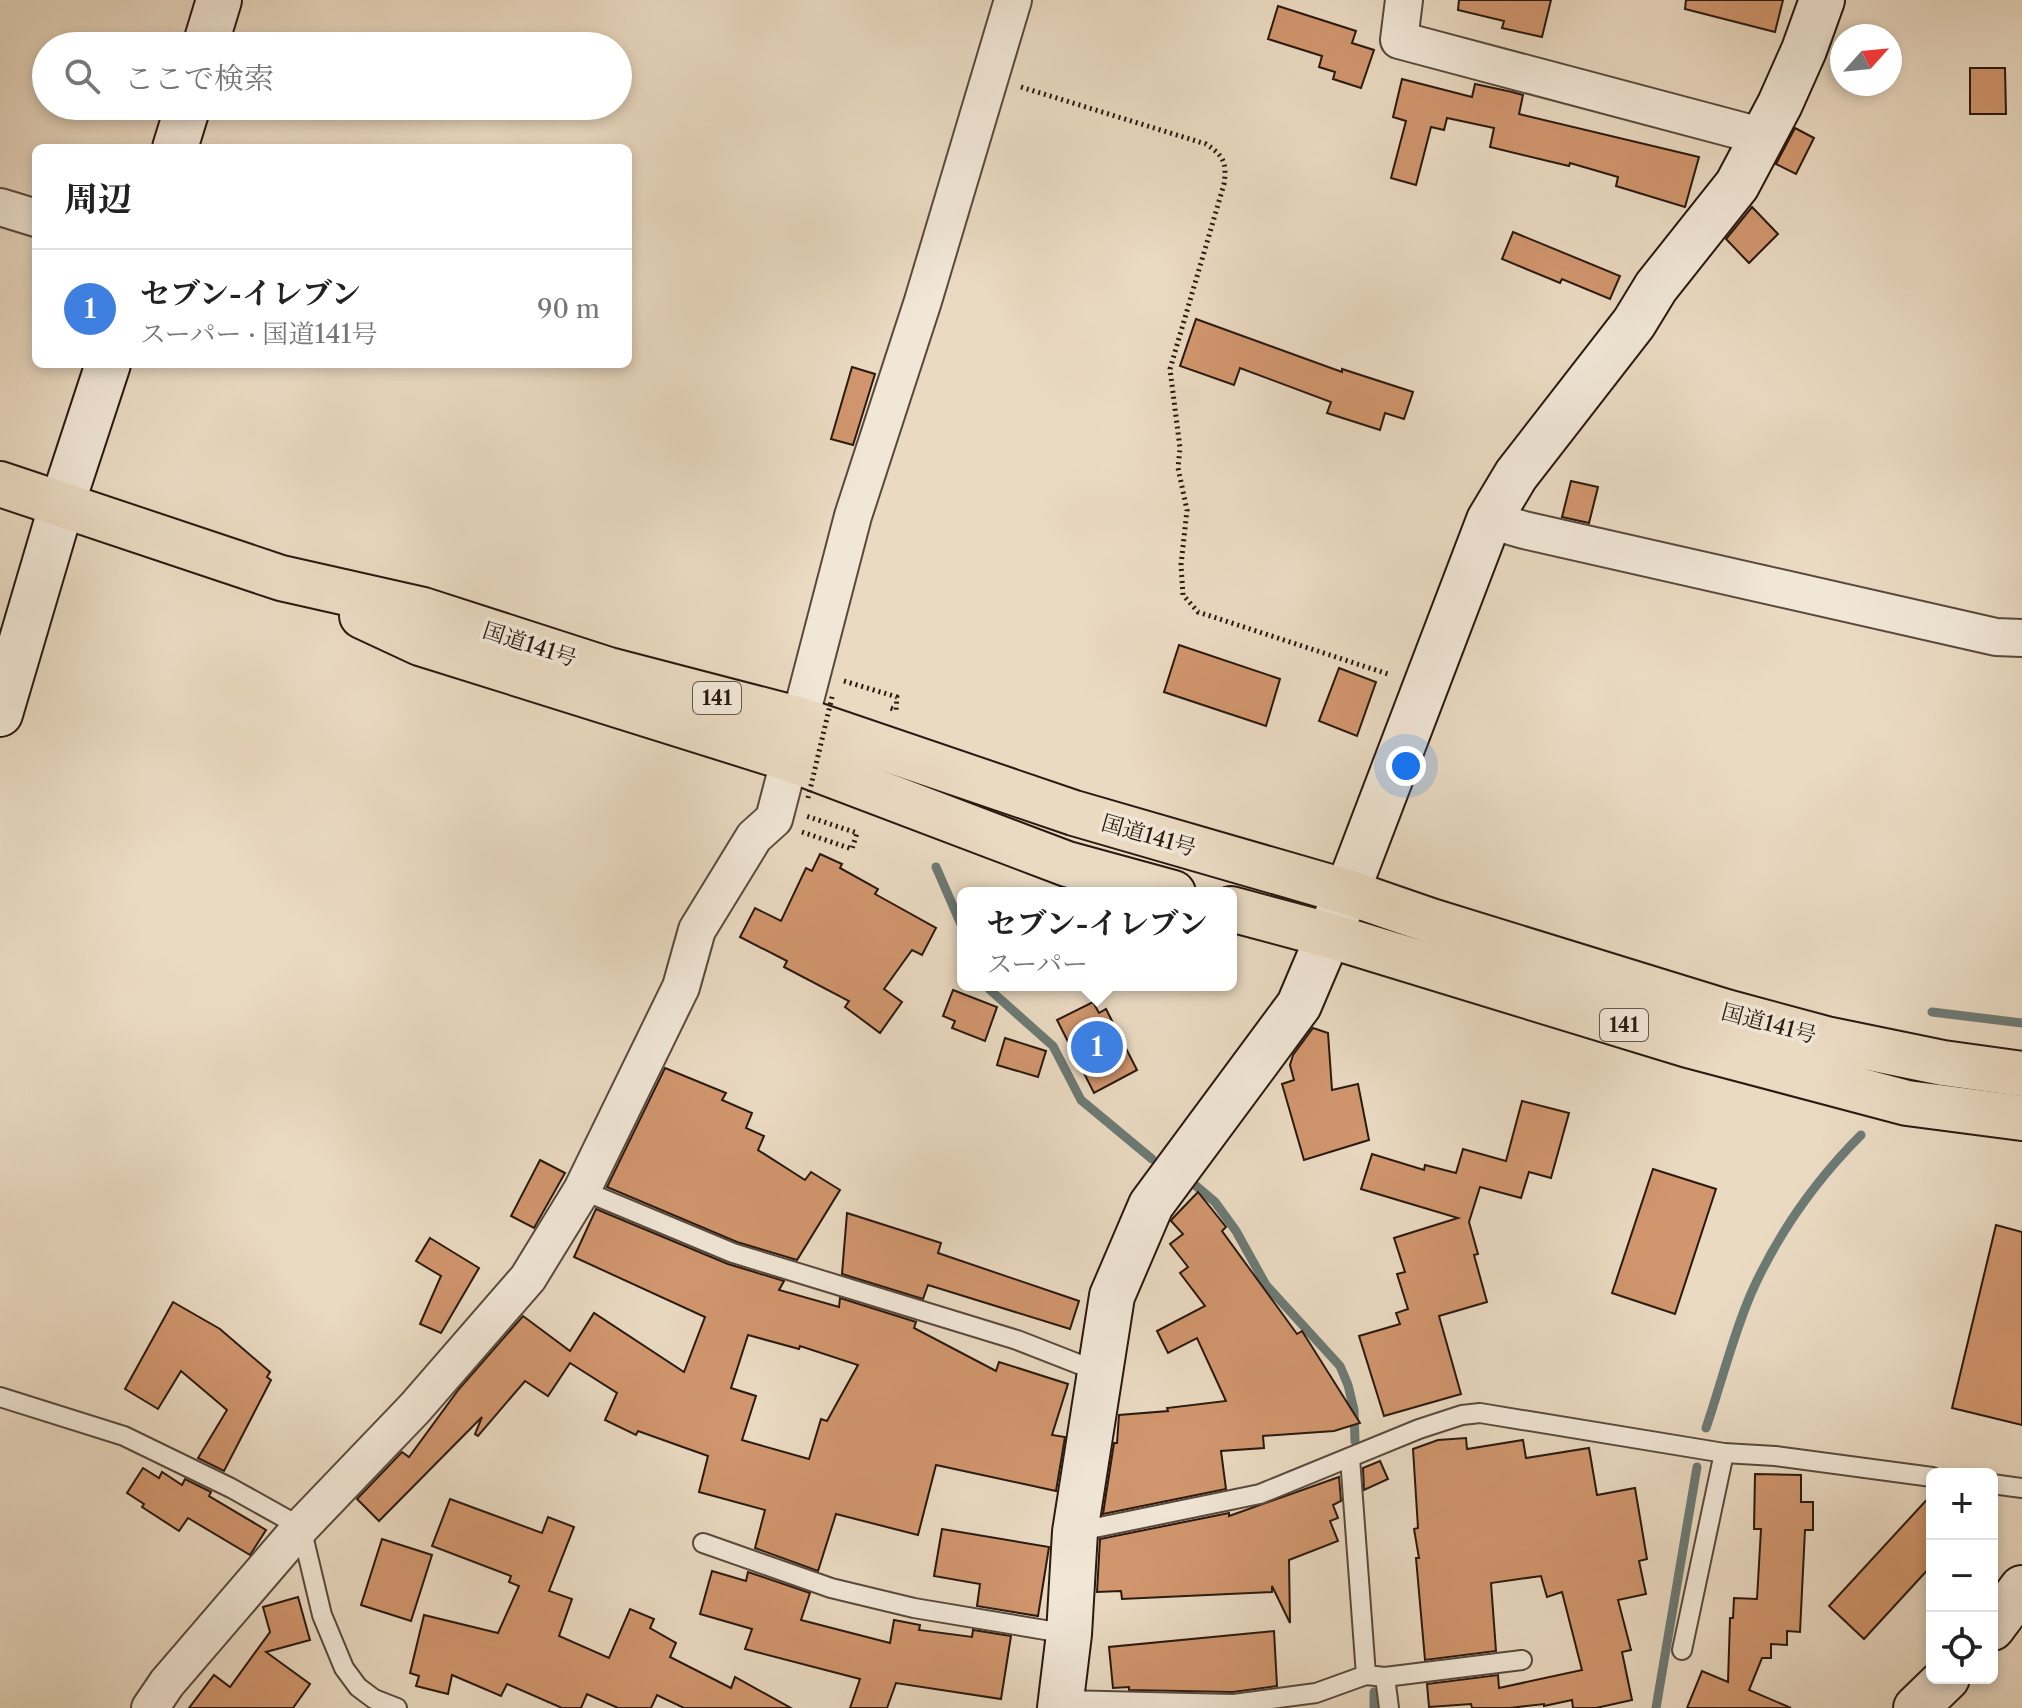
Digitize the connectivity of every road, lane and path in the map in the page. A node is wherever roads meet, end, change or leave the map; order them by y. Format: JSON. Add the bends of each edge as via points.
{"nodes":[{"id":1,"x":219,"y":0,"type":"edge"},
{"id":2,"x":1013,"y":0,"type":"edge"},
{"id":3,"x":1404,"y":0,"type":"edge"},
{"id":4,"x":1822,"y":0,"type":"edge"},
{"id":5,"x":209,"y":32,"type":"edge"},
{"id":6,"x":989,"y":77,"type":"junction"},
{"id":7,"x":184,"y":120,"type":"edge"},
{"id":8,"x":1764,"y":137,"type":"junction"},
{"id":9,"x":176,"y":144,"type":"edge"},
{"id":10,"x":0,"y":207,"type":"edge"},
{"id":11,"x":32,"y":217,"type":"edge"},
{"id":12,"x":107,"y":368,"type":"edge"},
{"id":13,"x":0,"y":484,"type":"edge"},
{"id":14,"x":62,"y":504,"type":"junction"},
{"id":15,"x":1489,"y":520,"type":"junction"},
{"id":16,"x":2022,"y":638,"type":"edge"},
{"id":17,"x":836,"y":678,"type":"dead end"},
{"id":18,"x":1424,"y":686,"type":"junction"},
{"id":19,"x":846,"y":696,"type":"dead end"},
{"id":20,"x":883,"y":706,"type":"dead end"},
{"id":21,"x":0,"y":714,"type":"edge"},
{"id":22,"x":808,"y":724,"type":"junction"},
{"id":23,"x":808,"y":798,"type":"dead end"},
{"id":24,"x":804,"y":816,"type":"dead end"},
{"id":25,"x":798,"y":830,"type":"dead end"},
{"id":26,"x":1151,"y":887,"type":"edge"},
{"id":27,"x":1347,"y":892,"type":"junction"},
{"id":28,"x":1237,"y":911,"type":"edge"},
{"id":29,"x":1328,"y":935,"type":"junction"},
{"id":30,"x":2022,"y":1074,"type":"edge"},
{"id":31,"x":2022,"y":1118,"type":"edge"},
{"id":32,"x":582,"y":1190,"type":"junction"},
{"id":33,"x":1099,"y":1372,"type":"junction"},
{"id":34,"x":0,"y":1397,"type":"edge"},
{"id":35,"x":1724,"y":1453,"type":"junction"},
{"id":36,"x":1350,"y":1458,"type":"junction"},
{"id":37,"x":1926,"y":1476,"type":"edge"},
{"id":38,"x":1998,"y":1485,"type":"edge"},
{"id":39,"x":2022,"y":1488,"type":"edge"},
{"id":40,"x":301,"y":1527,"type":"junction"},
{"id":41,"x":1075,"y":1532,"type":"junction"},
{"id":42,"x":703,"y":1543,"type":"dead end"},
{"id":43,"x":2022,"y":1588,"type":"edge"},
{"id":44,"x":1998,"y":1620,"type":"edge"},
{"id":45,"x":1069,"y":1634,"type":"junction"},
{"id":46,"x":1682,"y":1650,"type":"dead end"},
{"id":47,"x":1522,"y":1660,"type":"dead end"},
{"id":48,"x":1366,"y":1675,"type":"junction"},
{"id":49,"x":1385,"y":1677,"type":"junction"},
{"id":50,"x":1941,"y":1684,"type":"edge"},
{"id":51,"x":1061,"y":1704,"type":"edge"},
{"id":52,"x":1234,"y":1706,"type":"edge"},
{"id":53,"x":150,"y":1708,"type":"edge"},
{"id":54,"x":397,"y":1708,"type":"edge"},
{"id":55,"x":1389,"y":1708,"type":"edge"},
{"id":56,"x":1916,"y":1708,"type":"edge"}],
"edges":[{"from":1,"to":5,"type":"main road"},
{"from":2,"to":6,"type":"street"},
{"from":3,"to":8,"type":"street","via":[[1399,40]]},
{"from":4,"to":8,"type":"main road"},
{"from":6,"to":18,"type":"path","via":[[1206,144],[1221,154],[1227,166],[1224,184],[1170,369],[1187,510],[1183,595],[1198,612]]},
{"from":6,"to":22,"type":"street","via":[[853,516]]},
{"from":7,"to":9,"type":"main road"},
{"from":8,"to":15,"type":"main road","via":[[1737,185],[1516,475]]},
{"from":10,"to":11,"type":"street"},
{"from":12,"to":14,"type":"main road"},
{"from":13,"to":14,"type":"highway","name":"国道141号","number":"141"},
{"from":14,"to":21,"type":"main road"},
{"from":14,"to":22,"type":"highway","name":"国道141号","number":"141","via":[[281,578],[423,610],[609,670]]},
{"from":15,"to":16,"type":"street","via":[[1996,637]]},
{"from":15,"to":18,"type":"main road"},
{"from":17,"to":20,"type":"path","via":[[897,697],[896,710]]},
{"from":18,"to":27,"type":"main road"},
{"from":19,"to":22,"type":"path"},
{"from":22,"to":23,"type":"path","bridge":true},
{"from":22,"to":26,"type":"highway","name":"国道141号","number":"141","via":[[1067,864]]},
{"from":22,"to":27,"type":"highway","name":"国道141号","number":"141","via":[[1074,813]]},
{"from":22,"to":32,"type":"street","via":[[774,819],[754,837],[697,930],[681,987]]},
{"from":24,"to":25,"type":"path","via":[[857,833],[852,849]]},
{"from":27,"to":29,"type":"main road"},
{"from":27,"to":30,"type":"highway","name":"国道141号","number":"141","via":[[1826,1039]]},
{"from":28,"to":29,"type":"highway","name":"国道141号","number":"141"},
{"from":29,"to":31,"type":"highway","name":"国道141号","number":"141","via":[[1688,1045],[1893,1099]]},
{"from":29,"to":33,"type":"main road","via":[[1299,1005],[1151,1205],[1112,1296]]},
{"from":32,"to":33,"type":"lane","via":[[733,1253],[1017,1340]]},
{"from":32,"to":40,"type":"street","via":[[528,1278],[415,1408]]},
{"from":33,"to":41,"type":"main road"},
{"from":34,"to":40,"type":"lane","via":[[124,1436]]},
{"from":35,"to":36,"type":"lane","via":[[1480,1413],[1419,1429]]},
{"from":35,"to":37,"type":"lane"},
{"from":35,"to":46,"type":"lane"},
{"from":36,"to":41,"type":"lane","via":[[1260,1494]]},
{"from":36,"to":48,"type":"lane"},
{"from":38,"to":39,"type":"lane"},
{"from":40,"to":53,"type":"street"},
{"from":40,"to":54,"type":"lane","via":[[322,1615],[344,1668],[358,1687]]},
{"from":41,"to":45,"type":"main road"},
{"from":42,"to":45,"type":"lane","via":[[859,1595]]},
{"from":43,"to":44,"type":"main road"},
{"from":45,"to":51,"type":"main road"},
{"from":47,"to":49,"type":"lane"},
{"from":48,"to":49,"type":"lane"},
{"from":48,"to":52,"type":"lane","via":[[1316,1693]]},
{"from":49,"to":55,"type":"lane"},
{"from":50,"to":56,"type":"main road"},
{"from":51,"to":52,"type":"lane"}]}
